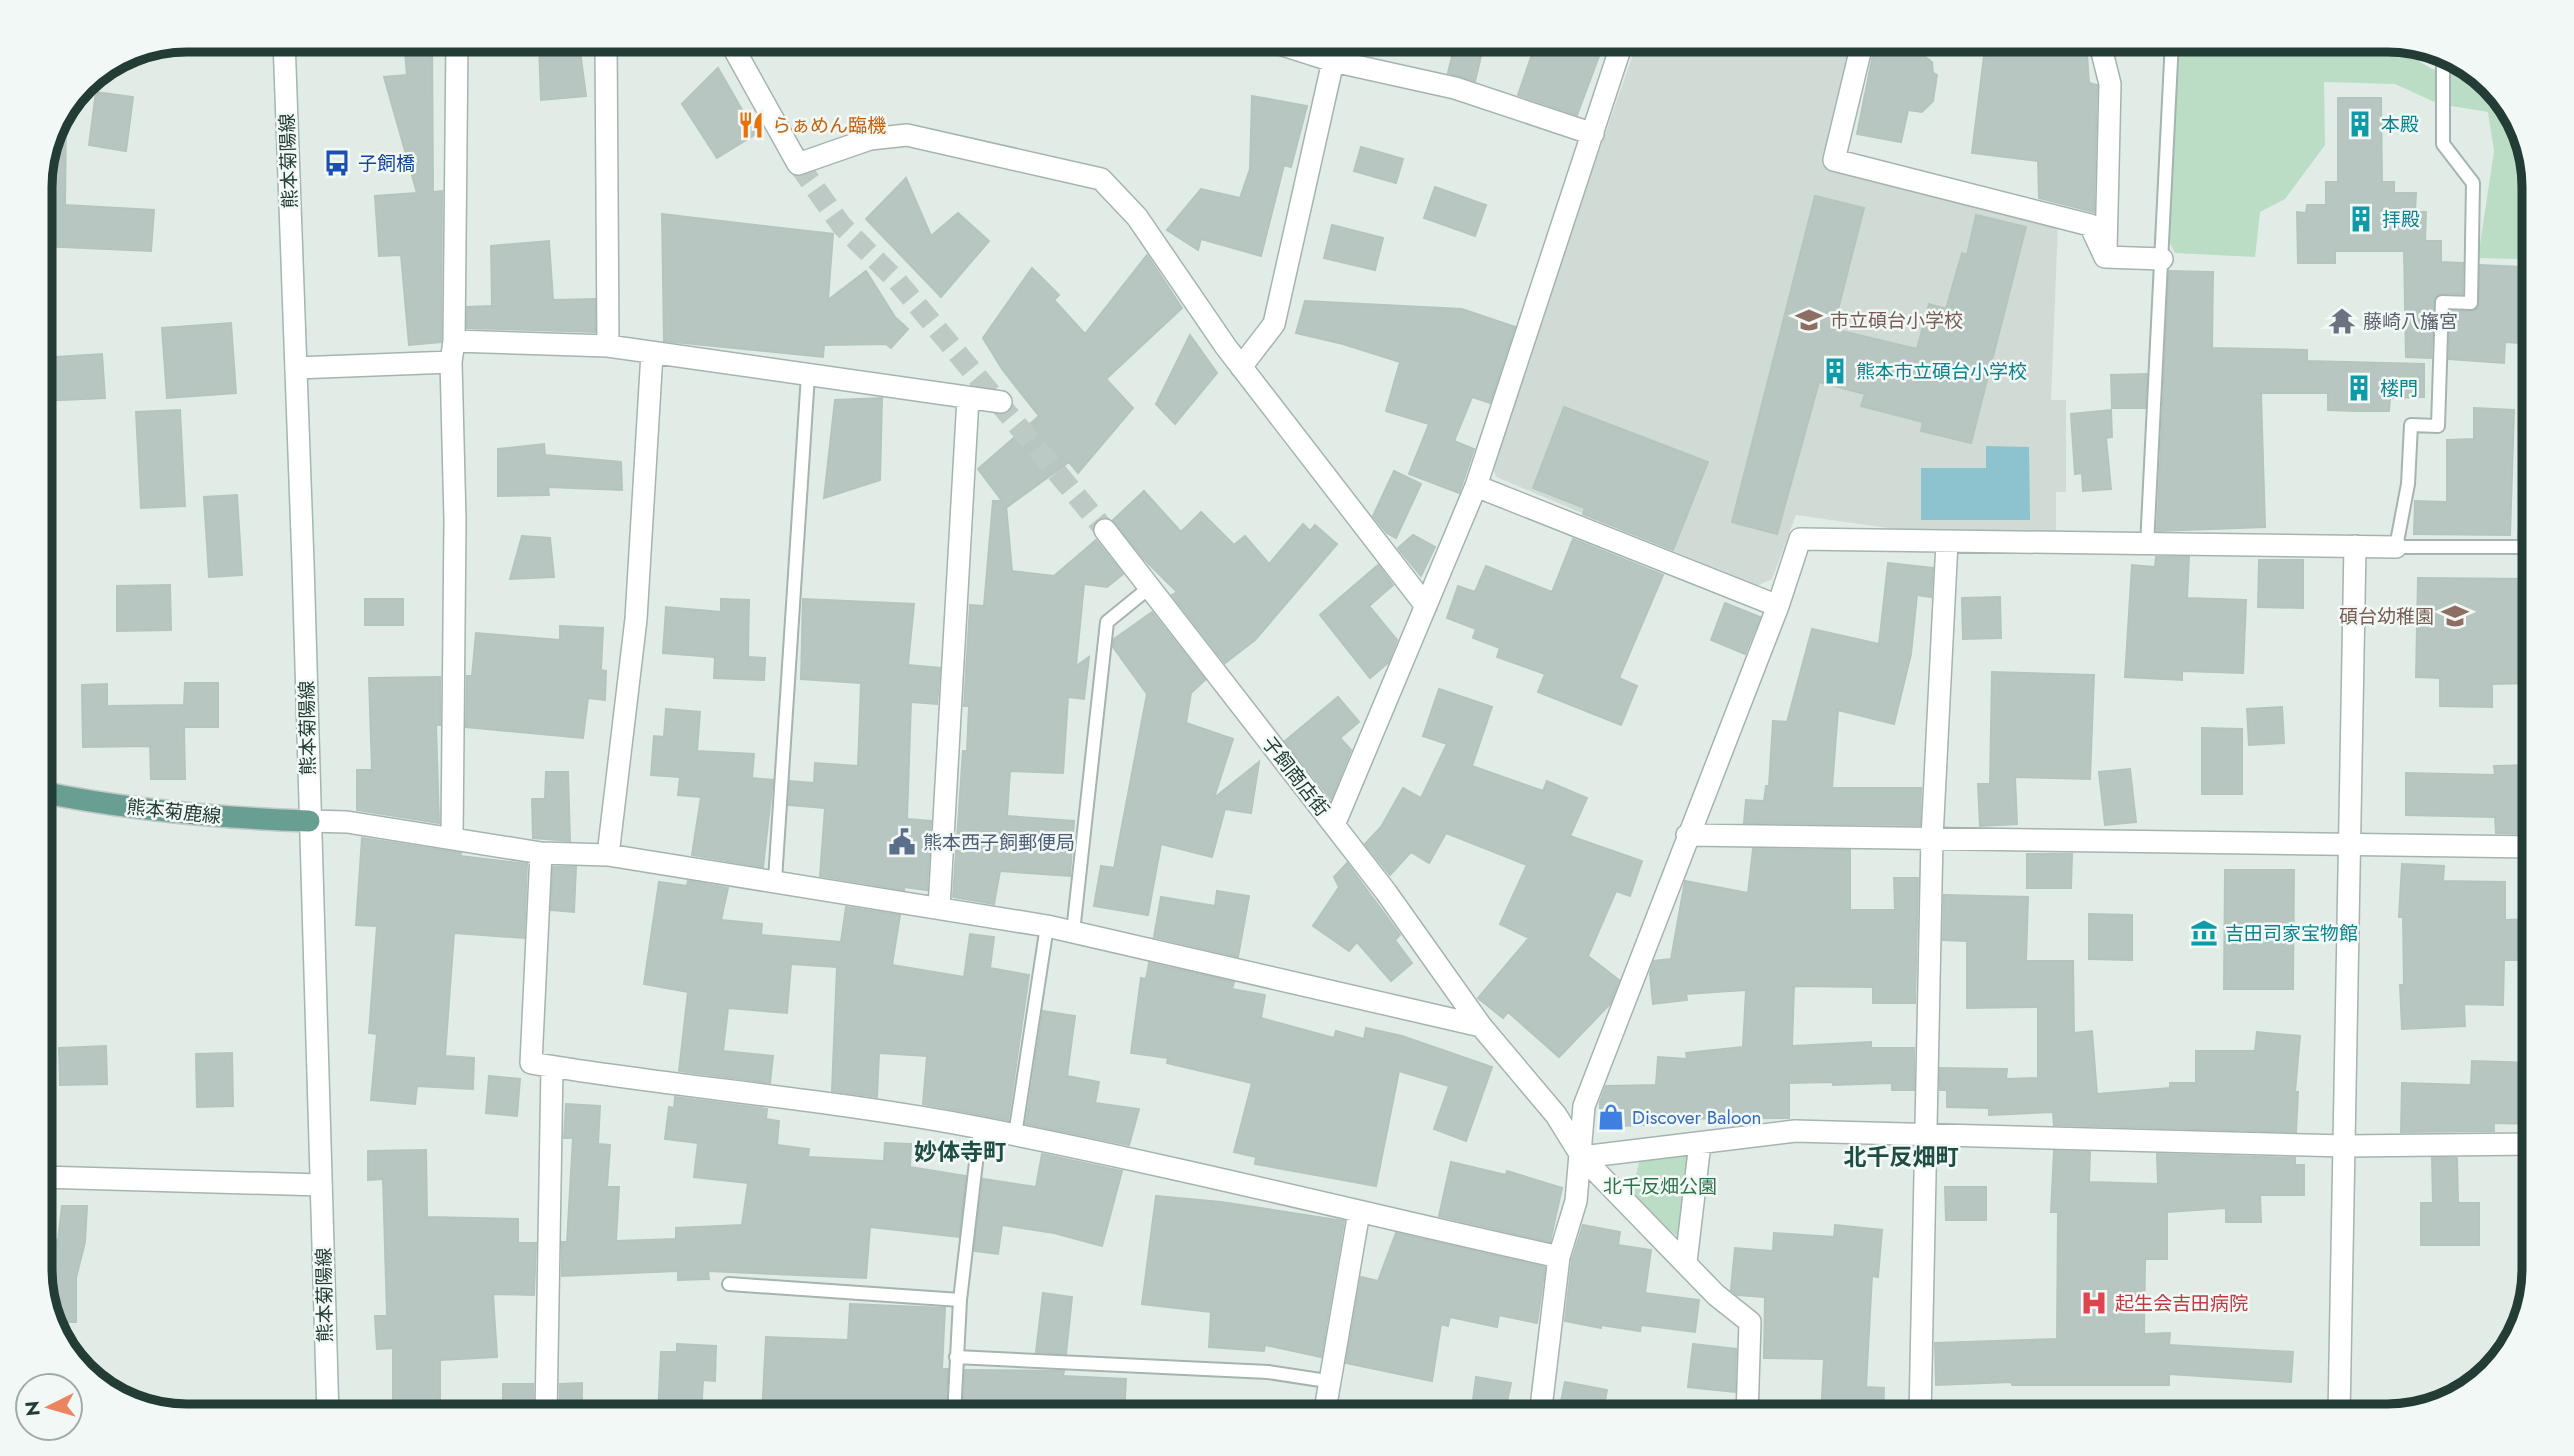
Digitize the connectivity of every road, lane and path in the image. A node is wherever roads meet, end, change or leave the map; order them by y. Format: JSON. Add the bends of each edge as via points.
{"nodes":[{"id":1,"x":284,"y":52,"type":"edge"},
{"id":2,"x":457,"y":52,"type":"edge"},
{"id":3,"x":606,"y":52,"type":"edge"},
{"id":4,"x":736,"y":52,"type":"edge"},
{"id":5,"x":1305,"y":52,"type":"edge"},
{"id":6,"x":1619,"y":52,"type":"edge"},
{"id":7,"x":1860,"y":52,"type":"edge"},
{"id":8,"x":2102,"y":52,"type":"edge"},
{"id":9,"x":2171,"y":52,"type":"edge"},
{"id":10,"x":1333,"y":61,"type":"junction"},
{"id":11,"x":2444,"y":66,"type":"edge"},
{"id":12,"x":1592,"y":134,"type":"junction"},
{"id":13,"x":2105,"y":257,"type":"junction"},
{"id":14,"x":2162,"y":259,"type":"junction"},
{"id":15,"x":608,"y":346,"type":"junction"},
{"id":16,"x":453,"y":351,"type":"junction"},
{"id":17,"x":652,"y":353,"type":"junction"},
{"id":18,"x":1241,"y":366,"type":"junction"},
{"id":19,"x":296,"y":368,"type":"junction"},
{"id":20,"x":808,"y":375,"type":"junction"},
{"id":21,"x":968,"y":398,"type":"junction"},
{"id":22,"x":1001,"y":402,"type":"dead end"},
{"id":23,"x":1476,"y":486,"type":"junction"},
{"id":24,"x":1105,"y":530,"type":"tunnel mouth"},
{"id":25,"x":1947,"y":542,"type":"junction"},
{"id":26,"x":2147,"y":546,"type":"junction"},
{"id":27,"x":2355,"y":546,"type":"junction"},
{"id":28,"x":2396,"y":547,"type":"junction"},
{"id":29,"x":2521,"y":547,"type":"edge"},
{"id":30,"x":1150,"y":587,"type":"junction"},
{"id":31,"x":1426,"y":606,"type":"junction"},
{"id":32,"x":1778,"y":606,"type":"junction"},
{"id":33,"x":53,"y":794,"type":"edge"},
{"id":34,"x":309,"y":821,"type":"junction"},
{"id":35,"x":1334,"y":825,"type":"junction"},
{"id":36,"x":1687,"y":835,"type":"junction"},
{"id":37,"x":452,"y":838,"type":"junction"},
{"id":38,"x":1932,"y":838,"type":"junction"},
{"id":39,"x":2350,"y":844,"type":"junction"},
{"id":40,"x":2522,"y":847,"type":"edge"},
{"id":41,"x":541,"y":853,"type":"junction"},
{"id":42,"x":608,"y":855,"type":"junction"},
{"id":43,"x":775,"y":880,"type":"junction"},
{"id":44,"x":939,"y":908,"type":"junction"},
{"id":45,"x":1046,"y":926,"type":"junction"},
{"id":46,"x":1073,"y":932,"type":"junction"},
{"id":47,"x":1481,"y":1026,"type":"junction"},
{"id":48,"x":552,"y":1067,"type":"junction"},
{"id":49,"x":980,"y":1128,"type":"junction"},
{"id":50,"x":1015,"y":1135,"type":"junction"},
{"id":51,"x":1925,"y":1135,"type":"junction"},
{"id":52,"x":1700,"y":1143,"type":"junction"},
{"id":53,"x":2522,"y":1144,"type":"edge"},
{"id":54,"x":2345,"y":1146,"type":"junction"},
{"id":55,"x":1582,"y":1157,"type":"junction"},
{"id":56,"x":53,"y":1177,"type":"edge"},
{"id":57,"x":321,"y":1185,"type":"junction"},
{"id":58,"x":1359,"y":1212,"type":"junction"},
{"id":59,"x":1559,"y":1256,"type":"junction"},
{"id":60,"x":1686,"y":1262,"type":"junction"},
{"id":61,"x":729,"y":1284,"type":"dead end"},
{"id":62,"x":960,"y":1300,"type":"junction"},
{"id":63,"x":956,"y":1357,"type":"junction"},
{"id":64,"x":1328,"y":1381,"type":"junction"},
{"id":65,"x":328,"y":1404,"type":"edge"},
{"id":66,"x":546,"y":1404,"type":"edge"},
{"id":67,"x":954,"y":1404,"type":"edge"},
{"id":68,"x":1325,"y":1404,"type":"edge"},
{"id":69,"x":1541,"y":1404,"type":"edge"},
{"id":70,"x":1747,"y":1404,"type":"edge"},
{"id":71,"x":1920,"y":1404,"type":"edge"},
{"id":72,"x":2339,"y":1404,"type":"edge"}],
"edges":[{"from":1,"to":19,"type":"street","name":"熊本菊陽線"},
{"from":2,"to":16,"type":"street"},
{"from":3,"to":15,"type":"street"},
{"from":4,"to":18,"type":"street","via":[[798,163],[870,139],[908,135],[1101,179],[1137,217]]},
{"from":5,"to":10,"type":"street"},
{"from":6,"to":12,"type":"street"},
{"from":7,"to":13,"type":"street","via":[[1835,160],[2090,225]]},
{"from":8,"to":13,"type":"street","via":[[2110,84]]},
{"from":9,"to":14,"type":"lane"},
{"from":10,"to":12,"type":"street","via":[[1455,89]]},
{"from":10,"to":18,"type":"street","via":[[1274,324]]},
{"from":11,"to":28,"type":"lane","via":[[2443,144],[2473,183],[2471,303],[2442,302],[2438,426],[2411,425],[2408,484]]},
{"from":12,"to":23,"type":"street"},
{"from":13,"to":14,"type":"street"},
{"from":14,"to":26,"type":"lane"},
{"from":15,"to":16,"type":"street"},
{"from":15,"to":17,"type":"street"},
{"from":16,"to":19,"type":"street"},
{"from":16,"to":37,"type":"street"},
{"from":17,"to":20,"type":"street"},
{"from":17,"to":42,"type":"street","via":[[636,619]]},
{"from":18,"to":31,"type":"street"},
{"from":19,"to":34,"type":"street","name":"熊本菊陽線"},
{"from":20,"to":21,"type":"street"},
{"from":20,"to":43,"type":"lane"},
{"from":21,"to":22,"type":"street"},
{"from":21,"to":44,"type":"street"},
{"from":23,"to":31,"type":"street"},
{"from":23,"to":32,"type":"street"},
{"from":24,"to":30,"type":"street","name":"子飼商店街"},
{"from":25,"to":26,"type":"street"},
{"from":25,"to":32,"type":"street","via":[[1800,539]]},
{"from":25,"to":38,"type":"street"},
{"from":26,"to":27,"type":"street"},
{"from":27,"to":28,"type":"street"},
{"from":27,"to":39,"type":"street"},
{"from":28,"to":29,"type":"lane"},
{"from":30,"to":35,"type":"street","name":"子飼商店街"},
{"from":30,"to":46,"type":"lane","via":[[1107,622]]},
{"from":31,"to":35,"type":"street"},
{"from":32,"to":36,"type":"street"},
{"from":33,"to":34,"type":"main road","name":"熊本菊鹿線","via":[[101,804]]},
{"from":34,"to":37,"type":"street","via":[[348,822]]},
{"from":34,"to":57,"type":"street","name":"熊本菊陽線"},
{"from":35,"to":47,"type":"street","name":"子飼商店街"},
{"from":36,"to":38,"type":"street"},
{"from":36,"to":55,"type":"street","via":[[1584,1106]]},
{"from":37,"to":41,"type":"street"},
{"from":38,"to":39,"type":"street"},
{"from":38,"to":51,"type":"street"},
{"from":39,"to":40,"type":"street"},
{"from":39,"to":54,"type":"street"},
{"from":41,"to":42,"type":"street"},
{"from":41,"to":48,"type":"street","via":[[531,1063]]},
{"from":42,"to":43,"type":"street"},
{"from":43,"to":44,"type":"street"},
{"from":44,"to":45,"type":"street"},
{"from":45,"to":46,"type":"street"},
{"from":45,"to":50,"type":"lane"},
{"from":46,"to":47,"type":"street"},
{"from":47,"to":55,"type":"street","name":"子飼商店街","via":[[1556,1115]]},
{"from":48,"to":49,"type":"street","via":[[809,1100]]},
{"from":48,"to":66,"type":"street"},
{"from":49,"to":50,"type":"street"},
{"from":49,"to":62,"type":"lane"},
{"from":50,"to":58,"type":"street"},
{"from":51,"to":52,"type":"street","via":[[1795,1131]]},
{"from":51,"to":54,"type":"street"},
{"from":51,"to":71,"type":"street"},
{"from":52,"to":55,"type":"street"},
{"from":52,"to":60,"type":"street"},
{"from":53,"to":54,"type":"street"},
{"from":54,"to":72,"type":"street"},
{"from":55,"to":59,"type":"street","via":[[1576,1201]]},
{"from":55,"to":60,"type":"street","name":"子飼商店街"},
{"from":56,"to":57,"type":"street"},
{"from":57,"to":65,"type":"street","name":"熊本菊陽線"},
{"from":58,"to":59,"type":"street"},
{"from":58,"to":64,"type":"street"},
{"from":59,"to":69,"type":"street"},
{"from":60,"to":70,"type":"street","name":"子飼商店街","via":[[1716,1295],[1750,1322]]},
{"from":61,"to":62,"type":"lane"},
{"from":62,"to":63,"type":"lane"},
{"from":63,"to":64,"type":"lane","via":[[1268,1372]]},
{"from":63,"to":67,"type":"lane"},
{"from":64,"to":68,"type":"street"}]}
